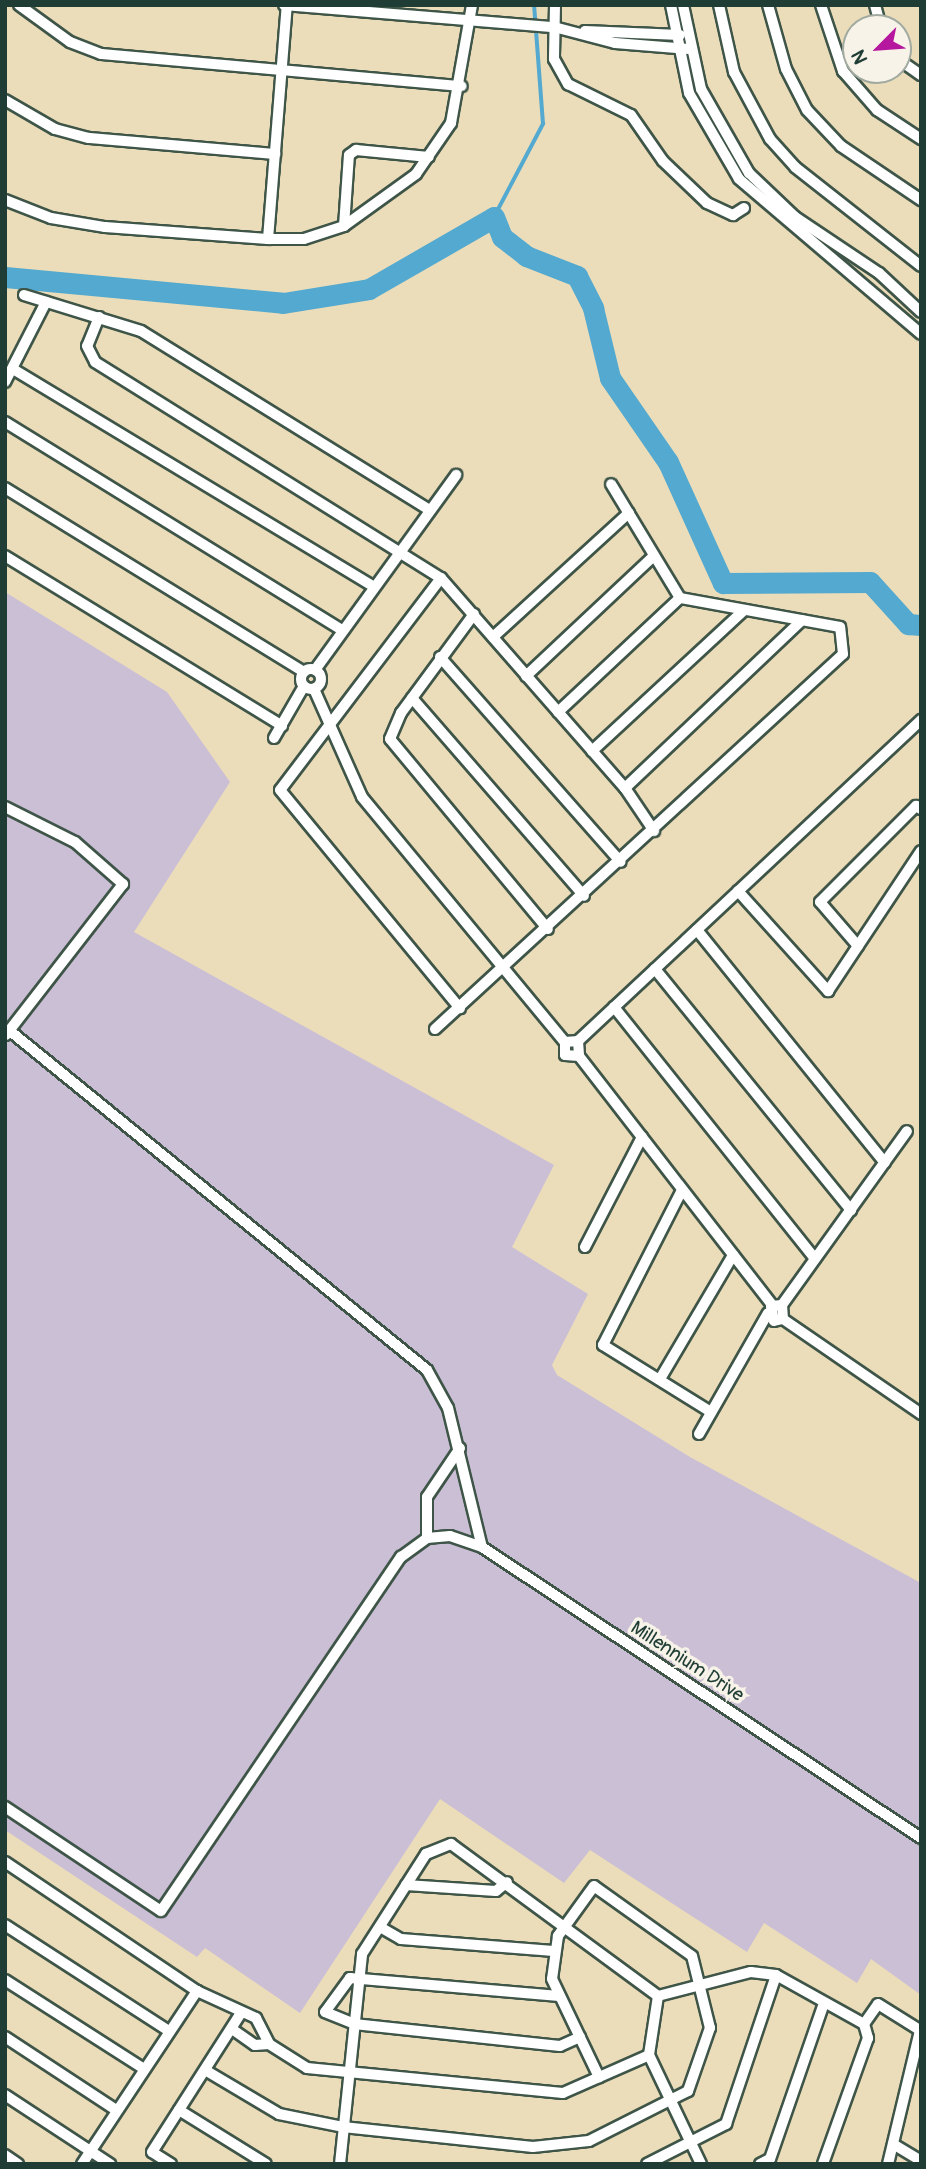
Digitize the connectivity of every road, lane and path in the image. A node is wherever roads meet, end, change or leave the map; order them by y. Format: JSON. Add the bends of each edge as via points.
{"nodes":[{"id":1,"x":19,"y":5,"type":"edge"},
{"id":2,"x":286,"y":5,"type":"edge"},
{"id":3,"x":472,"y":5,"type":"edge"},
{"id":4,"x":555,"y":5,"type":"edge"},
{"id":5,"x":671,"y":5,"type":"edge"},
{"id":6,"x":683,"y":5,"type":"edge"},
{"id":7,"x":719,"y":5,"type":"edge"},
{"id":8,"x":768,"y":5,"type":"edge"},
{"id":9,"x":821,"y":5,"type":"edge"},
{"id":10,"x":471,"y":20,"type":"junction"},
{"id":11,"x":554,"y":27,"type":"junction"},
{"id":12,"x":631,"y":30,"type":"junction"},
{"id":13,"x":582,"y":31,"type":"junction"},
{"id":14,"x":674,"y":34,"type":"junction"},
{"id":15,"x":686,"y":35,"type":"junction"},
{"id":16,"x":630,"y":45,"type":"junction"},
{"id":17,"x":676,"y":49,"type":"junction"},
{"id":18,"x":689,"y":49,"type":"junction"},
{"id":19,"x":282,"y":68,"type":"junction"},
{"id":20,"x":462,"y":86,"type":"junction"},
{"id":21,"x":5,"y":100,"type":"edge"},
{"id":22,"x":921,"y":139,"type":"edge"},
{"id":23,"x":275,"y":154,"type":"junction"},
{"id":24,"x":429,"y":157,"type":"junction"},
{"id":25,"x":5,"y":200,"type":"edge"},
{"id":26,"x":921,"y":200,"type":"edge"},
{"id":27,"x":744,"y":208,"type":"dead end"},
{"id":28,"x":344,"y":226,"type":"junction"},
{"id":29,"x":268,"y":239,"type":"junction"},
{"id":30,"x":921,"y":266,"type":"edge"},
{"id":31,"x":24,"y":295,"type":"dead end"},
{"id":32,"x":46,"y":302,"type":"junction"},
{"id":33,"x":921,"y":312,"type":"edge"},
{"id":34,"x":99,"y":317,"type":"junction"},
{"id":35,"x":921,"y":334,"type":"edge"},
{"id":36,"x":13,"y":369,"type":"junction"},
{"id":37,"x":5,"y":382,"type":"edge"},
{"id":38,"x":5,"y":422,"type":"edge"},
{"id":39,"x":456,"y":475,"type":"dead end"},
{"id":40,"x":611,"y":484,"type":"dead end"},
{"id":41,"x":5,"y":488,"type":"edge"},
{"id":42,"x":430,"y":510,"type":"junction"},
{"id":43,"x":629,"y":513,"type":"junction"},
{"id":44,"x":402,"y":548,"type":"junction"},
{"id":45,"x":5,"y":556,"type":"edge"},
{"id":46,"x":654,"y":556,"type":"junction"},
{"id":47,"x":441,"y":578,"type":"junction"},
{"id":48,"x":374,"y":587,"type":"junction"},
{"id":49,"x":680,"y":598,"type":"junction"},
{"id":50,"x":743,"y":611,"type":"junction"},
{"id":51,"x":474,"y":614,"type":"junction"},
{"id":52,"x":802,"y":620,"type":"junction"},
{"id":53,"x":343,"y":631,"type":"junction"},
{"id":54,"x":493,"y":637,"type":"junction"},
{"id":55,"x":440,"y":657,"type":"junction"},
{"id":56,"x":309,"y":671,"type":"junction"},
{"id":57,"x":526,"y":676,"type":"junction"},
{"id":58,"x":309,"y":687,"type":"junction"},
{"id":59,"x":412,"y":698,"type":"junction"},
{"id":60,"x":558,"y":712,"type":"junction"},
{"id":61,"x":921,"y":720,"type":"edge"},
{"id":62,"x":282,"y":726,"type":"junction"},
{"id":63,"x":328,"y":726,"type":"junction"},
{"id":64,"x":274,"y":738,"type":"dead end"},
{"id":65,"x":592,"y":751,"type":"junction"},
{"id":66,"x":625,"y":788,"type":"junction"},
{"id":67,"x":5,"y":807,"type":"edge"},
{"id":68,"x":921,"y":809,"type":"edge"},
{"id":69,"x":654,"y":831,"type":"junction"},
{"id":70,"x":921,"y":851,"type":"edge"},
{"id":71,"x":621,"y":862,"type":"junction"},
{"id":72,"x":738,"y":891,"type":"junction"},
{"id":73,"x":584,"y":896,"type":"junction"},
{"id":74,"x":548,"y":929,"type":"junction"},
{"id":75,"x":697,"y":930,"type":"junction"},
{"id":76,"x":858,"y":946,"type":"junction"},
{"id":77,"x":509,"y":967,"type":"junction"},
{"id":78,"x":655,"y":969,"type":"junction"},
{"id":79,"x":614,"y":1007,"type":"junction"},
{"id":80,"x":460,"y":1008,"type":"junction"},
{"id":81,"x":435,"y":1029,"type":"dead end"},
{"id":82,"x":7,"y":1034,"type":"edge"},
{"id":83,"x":578,"y":1041,"type":"junction"},
{"id":84,"x":565,"y":1042,"type":"junction"},
{"id":85,"x":579,"y":1056,"type":"junction"},
{"id":86,"x":908,"y":1131,"type":"dead end"},
{"id":87,"x":642,"y":1137,"type":"junction"},
{"id":88,"x":885,"y":1163,"type":"junction"},
{"id":89,"x":682,"y":1190,"type":"junction"},
{"id":90,"x":851,"y":1210,"type":"junction"},
{"id":91,"x":585,"y":1247,"type":"dead end"},
{"id":92,"x":733,"y":1255,"type":"junction"},
{"id":93,"x":815,"y":1259,"type":"junction"},
{"id":94,"x":774,"y":1308,"type":"junction"},
{"id":95,"x":660,"y":1380,"type":"junction"},
{"id":96,"x":711,"y":1412,"type":"junction"},
{"id":97,"x":921,"y":1414,"type":"edge"},
{"id":98,"x":699,"y":1434,"type":"dead end"},
{"id":99,"x":460,"y":1448,"type":"junction"},
{"id":100,"x":427,"y":1538,"type":"junction"},
{"id":101,"x":482,"y":1547,"type":"junction"},
{"id":102,"x":5,"y":1807,"type":"edge"},
{"id":103,"x":921,"y":1838,"type":"edge"},
{"id":104,"x":5,"y":1862,"type":"edge"},
{"id":105,"x":507,"y":1882,"type":"junction"},
{"id":106,"x":406,"y":1885,"type":"junction"},
{"id":107,"x":565,"y":1924,"type":"junction"},
{"id":108,"x":5,"y":1925,"type":"edge"},
{"id":109,"x":380,"y":1927,"type":"junction"},
{"id":110,"x":554,"y":1951,"type":"junction"},
{"id":111,"x":776,"y":1975,"type":"junction"},
{"id":112,"x":5,"y":1980,"type":"edge"},
{"id":113,"x":358,"y":1982,"type":"junction"},
{"id":114,"x":700,"y":1984,"type":"junction"},
{"id":115,"x":197,"y":1991,"type":"junction"},
{"id":116,"x":559,"y":1996,"type":"junction"},
{"id":117,"x":658,"y":1996,"type":"junction"},
{"id":118,"x":824,"y":2003,"type":"junction"},
{"id":119,"x":241,"y":2013,"type":"junction"},
{"id":120,"x":354,"y":2024,"type":"junction"},
{"id":121,"x":864,"y":2024,"type":"junction"},
{"id":122,"x":232,"y":2029,"type":"junction"},
{"id":123,"x":169,"y":2031,"type":"junction"},
{"id":124,"x":920,"y":2031,"type":"edge"},
{"id":125,"x":5,"y":2037,"type":"edge"},
{"id":126,"x":580,"y":2037,"type":"junction"},
{"id":127,"x":268,"y":2044,"type":"junction"},
{"id":128,"x":649,"y":2054,"type":"junction"},
{"id":129,"x":144,"y":2069,"type":"junction"},
{"id":130,"x":205,"y":2070,"type":"junction"},
{"id":131,"x":349,"y":2074,"type":"junction"},
{"id":132,"x":599,"y":2077,"type":"junction"},
{"id":133,"x":908,"y":2078,"type":"junction"},
{"id":134,"x":921,"y":2080,"type":"edge"},
{"id":135,"x":5,"y":2095,"type":"edge"},
{"id":136,"x":669,"y":2100,"type":"junction"},
{"id":137,"x":116,"y":2110,"type":"junction"},
{"id":138,"x":179,"y":2110,"type":"junction"},
{"id":139,"x":343,"y":2127,"type":"junction"},
{"id":140,"x":689,"y":2143,"type":"junction"},
{"id":141,"x":893,"y":2144,"type":"junction"},
{"id":142,"x":90,"y":2151,"type":"junction"},
{"id":143,"x":5,"y":2155,"type":"edge"},
{"id":144,"x":921,"y":2161,"type":"edge"},
{"id":145,"x":18,"y":2164,"type":"edge"},
{"id":146,"x":82,"y":2164,"type":"edge"},
{"id":147,"x":110,"y":2164,"type":"edge"},
{"id":148,"x":171,"y":2164,"type":"edge"},
{"id":149,"x":266,"y":2164,"type":"edge"},
{"id":150,"x":341,"y":2164,"type":"edge"},
{"id":151,"x":647,"y":2164,"type":"edge"},
{"id":152,"x":701,"y":2164,"type":"edge"},
{"id":153,"x":761,"y":2164,"type":"edge"},
{"id":154,"x":823,"y":2164,"type":"edge"},
{"id":155,"x":888,"y":2164,"type":"edge"}],
"edges":[{"from":1,"to":19,"type":"street","via":[[70,42],[101,54]]},
{"from":2,"to":10,"type":"street"},
{"from":2,"to":19,"type":"street"},
{"from":3,"to":10,"type":"street"},
{"from":4,"to":11,"type":"street"},
{"from":5,"to":14,"type":"street"},
{"from":6,"to":15,"type":"street"},
{"from":7,"to":30,"type":"street","via":[[734,72],[771,139],[795,167]]},
{"from":8,"to":26,"type":"street","via":[[786,69],[807,110],[841,146]]},
{"from":9,"to":22,"type":"street","via":[[843,71],[877,110]]},
{"from":10,"to":11,"type":"street"},
{"from":10,"to":20,"type":"street"},
{"from":11,"to":13,"type":"street"},
{"from":11,"to":27,"type":"street","via":[[557,71],[568,84],[631,115],[663,161],[707,204],[733,215]]},
{"from":12,"to":13,"type":"street"},
{"from":12,"to":14,"type":"street"},
{"from":12,"to":16,"type":"street"},
{"from":13,"to":16,"type":"street"},
{"from":14,"to":15,"type":"street"},
{"from":14,"to":17,"type":"street"},
{"from":15,"to":18,"type":"street"},
{"from":16,"to":17,"type":"street"},
{"from":17,"to":18,"type":"street"},
{"from":17,"to":35,"type":"street","via":[[689,93],[739,179]]},
{"from":18,"to":33,"type":"street","via":[[701,89],[749,173],[795,217],[879,273]]},
{"from":19,"to":20,"type":"street"},
{"from":19,"to":23,"type":"street"},
{"from":20,"to":24,"type":"street","via":[[451,123]]},
{"from":21,"to":23,"type":"street","via":[[55,129],[89,138]]},
{"from":23,"to":29,"type":"street"},
{"from":24,"to":28,"type":"street","via":[[392,196]]},
{"from":24,"to":28,"type":"street","via":[[356,150],[349,155]]},
{"from":25,"to":29,"type":"street","via":[[51,218],[105,227]]},
{"from":28,"to":29,"type":"street","via":[[304,239]]},
{"from":31,"to":32,"type":"street"},
{"from":32,"to":34,"type":"street"},
{"from":32,"to":36,"type":"street"},
{"from":34,"to":42,"type":"street","via":[[141,331]]},
{"from":34,"to":44,"type":"street","via":[[87,346],[96,362]]},
{"from":36,"to":37,"type":"street"},
{"from":36,"to":48,"type":"street"},
{"from":38,"to":53,"type":"street"},
{"from":39,"to":42,"type":"street"},
{"from":40,"to":43,"type":"street"},
{"from":41,"to":56,"type":"street"},
{"from":42,"to":44,"type":"street"},
{"from":43,"to":46,"type":"street"},
{"from":43,"to":54,"type":"street"},
{"from":44,"to":47,"type":"street"},
{"from":44,"to":48,"type":"street"},
{"from":45,"to":62,"type":"street"},
{"from":46,"to":49,"type":"street"},
{"from":46,"to":57,"type":"street"},
{"from":47,"to":51,"type":"street"},
{"from":47,"to":63,"type":"street"},
{"from":48,"to":53,"type":"street"},
{"from":49,"to":50,"type":"street"},
{"from":49,"to":60,"type":"street"},
{"from":50,"to":52,"type":"street"},
{"from":50,"to":65,"type":"street"},
{"from":51,"to":54,"type":"street"},
{"from":51,"to":55,"type":"street"},
{"from":52,"to":66,"type":"street"},
{"from":52,"to":69,"type":"street","via":[[840,627],[843,654]]},
{"from":53,"to":56,"type":"street"},
{"from":54,"to":57,"type":"street"},
{"from":55,"to":59,"type":"street"},
{"from":55,"to":71,"type":"street"},
{"from":56,"to":58,"type":"street"},
{"from":56,"to":58,"type":"street","via":[[321,680]]},
{"from":57,"to":60,"type":"street"},
{"from":58,"to":62,"type":"street"},
{"from":58,"to":63,"type":"street"},
{"from":59,"to":73,"type":"street"},
{"from":59,"to":74,"type":"street","via":[[390,739]]},
{"from":60,"to":65,"type":"street"},
{"from":61,"to":72,"type":"street"},
{"from":62,"to":64,"type":"street"},
{"from":63,"to":77,"type":"street","via":[[362,797]]},
{"from":63,"to":80,"type":"street","via":[[280,790]]},
{"from":65,"to":66,"type":"street"},
{"from":66,"to":69,"type":"street"},
{"from":67,"to":82,"type":"street","via":[[75,842],[123,884]]},
{"from":68,"to":76,"type":"street","via":[[916,806],[820,902]]},
{"from":69,"to":71,"type":"street"},
{"from":70,"to":76,"type":"street"},
{"from":71,"to":73,"type":"street"},
{"from":72,"to":75,"type":"street"},
{"from":72,"to":76,"type":"street","via":[[828,992]]},
{"from":73,"to":74,"type":"street"},
{"from":74,"to":77,"type":"street"},
{"from":75,"to":78,"type":"street"},
{"from":75,"to":88,"type":"street"},
{"from":77,"to":80,"type":"street"},
{"from":77,"to":84,"type":"street"},
{"from":78,"to":79,"type":"street"},
{"from":78,"to":90,"type":"street"},
{"from":79,"to":83,"type":"street"},
{"from":79,"to":93,"type":"street"},
{"from":80,"to":81,"type":"street"},
{"from":82,"to":99,"type":"street","via":[[427,1370],[448,1408]]},
{"from":83,"to":84,"type":"street"},
{"from":83,"to":85,"type":"street"},
{"from":84,"to":85,"type":"street","via":[[565,1055]]},
{"from":85,"to":87,"type":"street"},
{"from":86,"to":88,"type":"street"},
{"from":87,"to":89,"type":"street"},
{"from":87,"to":91,"type":"street"},
{"from":88,"to":90,"type":"street"},
{"from":89,"to":92,"type":"street"},
{"from":89,"to":95,"type":"street","via":[[603,1345]]},
{"from":90,"to":93,"type":"street"},
{"from":92,"to":94,"type":"street"},
{"from":92,"to":95,"type":"street"},
{"from":93,"to":94,"type":"street"},
{"from":94,"to":96,"type":"street"},
{"from":94,"to":97,"type":"street","via":[[783,1319]]},
{"from":95,"to":96,"type":"street"},
{"from":96,"to":98,"type":"street"},
{"from":99,"to":100,"type":"street","via":[[427,1497]]},
{"from":99,"to":101,"type":"street"},
{"from":100,"to":101,"type":"street","name":"Millennium Drive","via":[[450,1536]]},
{"from":100,"to":102,"type":"street","via":[[401,1557],[161,1911]]},
{"from":101,"to":103,"type":"street","name":"Millennium Drive"},
{"from":104,"to":115,"type":"street"},
{"from":105,"to":106,"type":"street","via":[[496,1891]]},
{"from":105,"to":106,"type":"street","via":[[451,1844],[426,1854]]},
{"from":105,"to":107,"type":"street"},
{"from":106,"to":109,"type":"street"},
{"from":107,"to":110,"type":"street"},
{"from":107,"to":114,"type":"street","via":[[594,1886],[692,1956]]},
{"from":107,"to":117,"type":"street"},
{"from":108,"to":123,"type":"street"},
{"from":109,"to":110,"type":"street","via":[[401,1939]]},
{"from":109,"to":113,"type":"street","via":[[362,1954]]},
{"from":110,"to":116,"type":"street","via":[[552,1979]]},
{"from":111,"to":114,"type":"street","via":[[751,1972]]},
{"from":111,"to":118,"type":"street","via":[[812,1989]]},
{"from":111,"to":140,"type":"street","via":[[726,2123]]},
{"from":112,"to":129,"type":"street"},
{"from":113,"to":116,"type":"street"},
{"from":113,"to":120,"type":"street"},
{"from":113,"to":120,"type":"street","via":[[350,1978],[325,2011]]},
{"from":114,"to":117,"type":"street"},
{"from":114,"to":136,"type":"street","via":[[710,2028],[688,2091]]},
{"from":115,"to":119,"type":"street"},
{"from":115,"to":123,"type":"street"},
{"from":116,"to":126,"type":"street"},
{"from":117,"to":128,"type":"street"},
{"from":118,"to":121,"type":"street"},
{"from":118,"to":153,"type":"street","via":[[770,2159]]},
{"from":119,"to":122,"type":"street"},
{"from":119,"to":127,"type":"street","via":[[256,2018]]},
{"from":120,"to":126,"type":"street","via":[[560,2046]]},
{"from":120,"to":131,"type":"street"},
{"from":121,"to":124,"type":"street","via":[[878,2004]]},
{"from":121,"to":154,"type":"street","via":[[868,2038]]},
{"from":122,"to":127,"type":"street","via":[[255,2045]]},
{"from":122,"to":130,"type":"street"},
{"from":123,"to":129,"type":"street"},
{"from":124,"to":133,"type":"street"},
{"from":125,"to":137,"type":"street"},
{"from":126,"to":132,"type":"street"},
{"from":127,"to":131,"type":"street","via":[[307,2068]]},
{"from":128,"to":132,"type":"street"},
{"from":128,"to":136,"type":"street"},
{"from":129,"to":137,"type":"street"},
{"from":130,"to":138,"type":"street"},
{"from":130,"to":139,"type":"street","via":[[279,2114]]},
{"from":131,"to":132,"type":"street","via":[[563,2092]]},
{"from":131,"to":139,"type":"street"},
{"from":133,"to":134,"type":"street"},
{"from":133,"to":141,"type":"street"},
{"from":135,"to":142,"type":"street"},
{"from":136,"to":139,"type":"street","via":[[589,2141],[533,2147]]},
{"from":136,"to":140,"type":"street"},
{"from":137,"to":142,"type":"street"},
{"from":138,"to":148,"type":"street","via":[[152,2152]]},
{"from":138,"to":149,"type":"street"},
{"from":139,"to":150,"type":"street"},
{"from":140,"to":151,"type":"street"},
{"from":140,"to":152,"type":"street"},
{"from":141,"to":144,"type":"street"},
{"from":141,"to":155,"type":"street"},
{"from":142,"to":146,"type":"street"},
{"from":142,"to":147,"type":"street"},
{"from":143,"to":145,"type":"street"}]}
